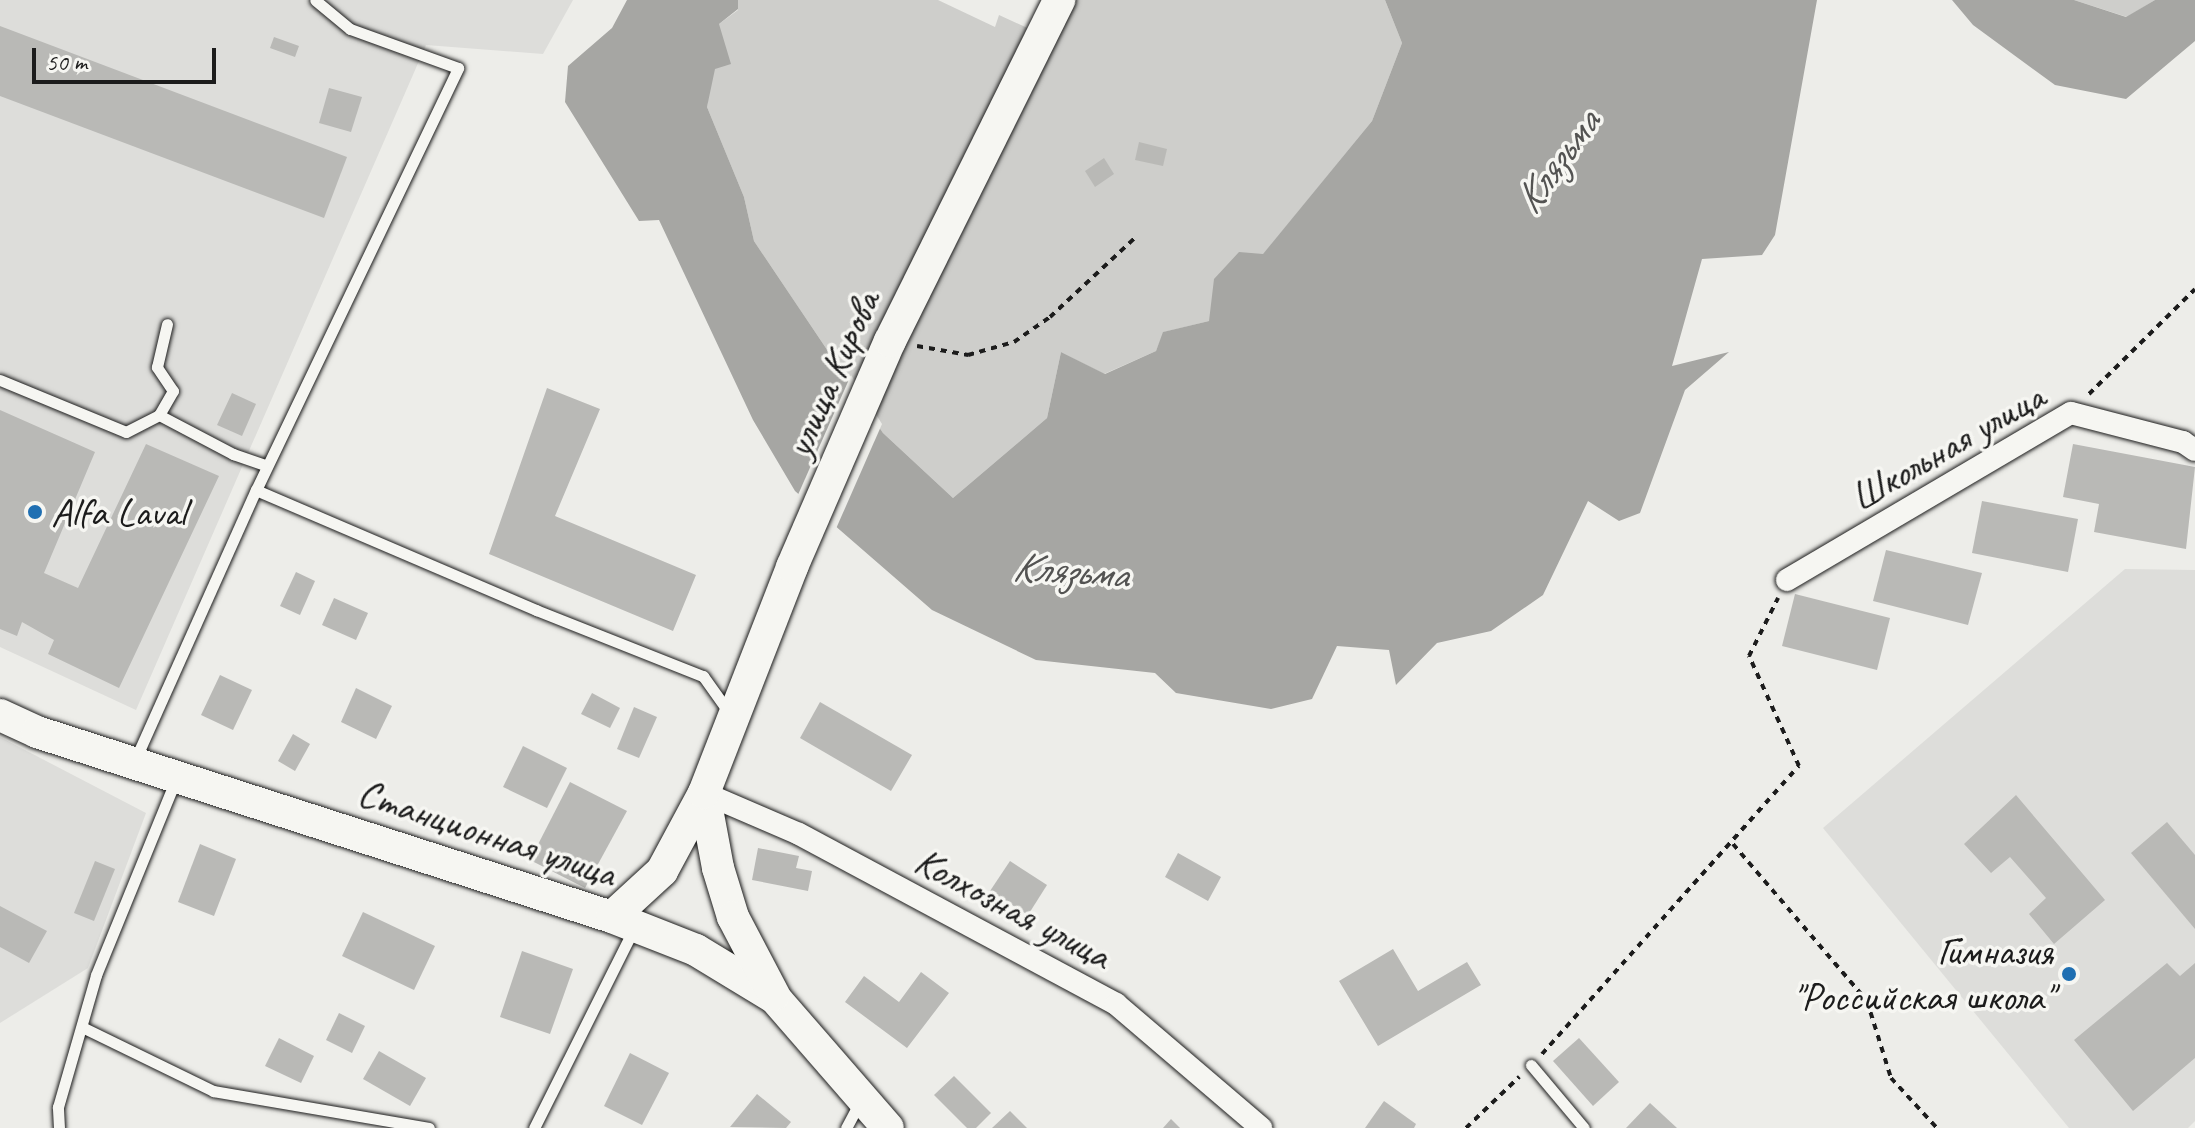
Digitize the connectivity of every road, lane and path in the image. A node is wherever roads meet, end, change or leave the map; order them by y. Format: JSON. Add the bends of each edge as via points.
{"nodes":[{"id":1,"x":315,"y":0,"type":"edge"},
{"id":2,"x":1059,"y":0,"type":"edge"},
{"id":3,"x":1137,"y":236,"type":"dead end"},
{"id":4,"x":2195,"y":289,"type":"edge"},
{"id":5,"x":167,"y":324,"type":"dead end"},
{"id":6,"x":902,"y":343,"type":"junction"},
{"id":7,"x":0,"y":380,"type":"edge"},
{"id":8,"x":2071,"y":413,"type":"junction"},
{"id":9,"x":159,"y":415,"type":"junction"},
{"id":10,"x":2195,"y":450,"type":"edge"},
{"id":11,"x":267,"y":466,"type":"junction"},
{"id":12,"x":256,"y":490,"type":"junction"},
{"id":13,"x":1787,"y":580,"type":"joint"},
{"id":14,"x":0,"y":715,"type":"edge"},
{"id":15,"x":733,"y":719,"type":"junction"},
{"id":16,"x":134,"y":764,"type":"junction"},
{"id":17,"x":177,"y":777,"type":"junction"},
{"id":18,"x":704,"y":793,"type":"junction"},
{"id":19,"x":1733,"y":844,"type":"junction"},
{"id":20,"x":624,"y":921,"type":"junction"},
{"id":21,"x":775,"y":998,"type":"junction"},
{"id":22,"x":82,"y":1027,"type":"junction"},
{"id":23,"x":1531,"y":1065,"type":"junction"},
{"id":24,"x":863,"y":1096,"type":"junction"},
{"id":25,"x":401,"y":1124,"type":"edge"},
{"id":26,"x":59,"y":1128,"type":"edge"},
{"id":27,"x":429,"y":1128,"type":"edge"},
{"id":28,"x":534,"y":1128,"type":"edge"},
{"id":29,"x":846,"y":1128,"type":"edge"},
{"id":30,"x":888,"y":1128,"type":"edge"},
{"id":31,"x":1261,"y":1128,"type":"edge"},
{"id":32,"x":1466,"y":1128,"type":"edge"},
{"id":33,"x":1584,"y":1128,"type":"edge"},
{"id":34,"x":1937,"y":1128,"type":"edge"}],
"edges":[{"from":1,"to":11,"type":"lane","via":[[350,29],[458,68]]},
{"from":2,"to":6,"type":"street","name":"улица Кирова"},
{"from":3,"to":6,"type":"path","via":[[1050,317],[1014,342],[968,355]]},
{"from":4,"to":8,"type":"path"},
{"from":5,"to":9,"type":"lane","via":[[157,367],[173,391]]},
{"from":6,"to":15,"type":"street","name":"улица Кирова","via":[[792,567]]},
{"from":7,"to":9,"type":"lane","via":[[126,432]]},
{"from":8,"to":10,"type":"street","name":"Школьная улица","via":[[2183,442]]},
{"from":8,"to":13,"type":"street","name":"Школьная улица"},
{"from":9,"to":11,"type":"lane"},
{"from":11,"to":12,"type":"lane"},
{"from":12,"to":15,"type":"lane","via":[[703,676]]},
{"from":12,"to":16,"type":"lane"},
{"from":13,"to":19,"type":"path","via":[[1749,656],[1799,766]]},
{"from":14,"to":16,"type":"street","name":"Станционная улица"},
{"from":15,"to":18,"type":"street","name":"улица Кирова"},
{"from":16,"to":17,"type":"street","name":"Станционная улица"},
{"from":17,"to":20,"type":"street","name":"Станционная улица"},
{"from":17,"to":22,"type":"lane","via":[[96,975]]},
{"from":18,"to":20,"type":"street","name":"улица Кирова","via":[[662,871]]},
{"from":18,"to":21,"type":"street","via":[[733,917]]},
{"from":18,"to":31,"type":"street","name":"Колхозная улица","via":[[799,834],[1116,1004]]},
{"from":19,"to":23,"type":"path"},
{"from":19,"to":34,"type":"path","via":[[1867,1001],[1891,1078]]},
{"from":20,"to":21,"type":"street","name":"Станционная улица","via":[[696,950]]},
{"from":20,"to":28,"type":"lane"},
{"from":21,"to":24,"type":"street","name":"Станционная улица"},
{"from":22,"to":25,"type":"lane","via":[[213,1091]]},
{"from":22,"to":26,"type":"lane","via":[[58,1107]]},
{"from":23,"to":32,"type":"path"},
{"from":23,"to":33,"type":"lane"},
{"from":24,"to":29,"type":"lane"},
{"from":24,"to":30,"type":"street","name":"Станционная улица"},
{"from":25,"to":27,"type":"lane"}]}
